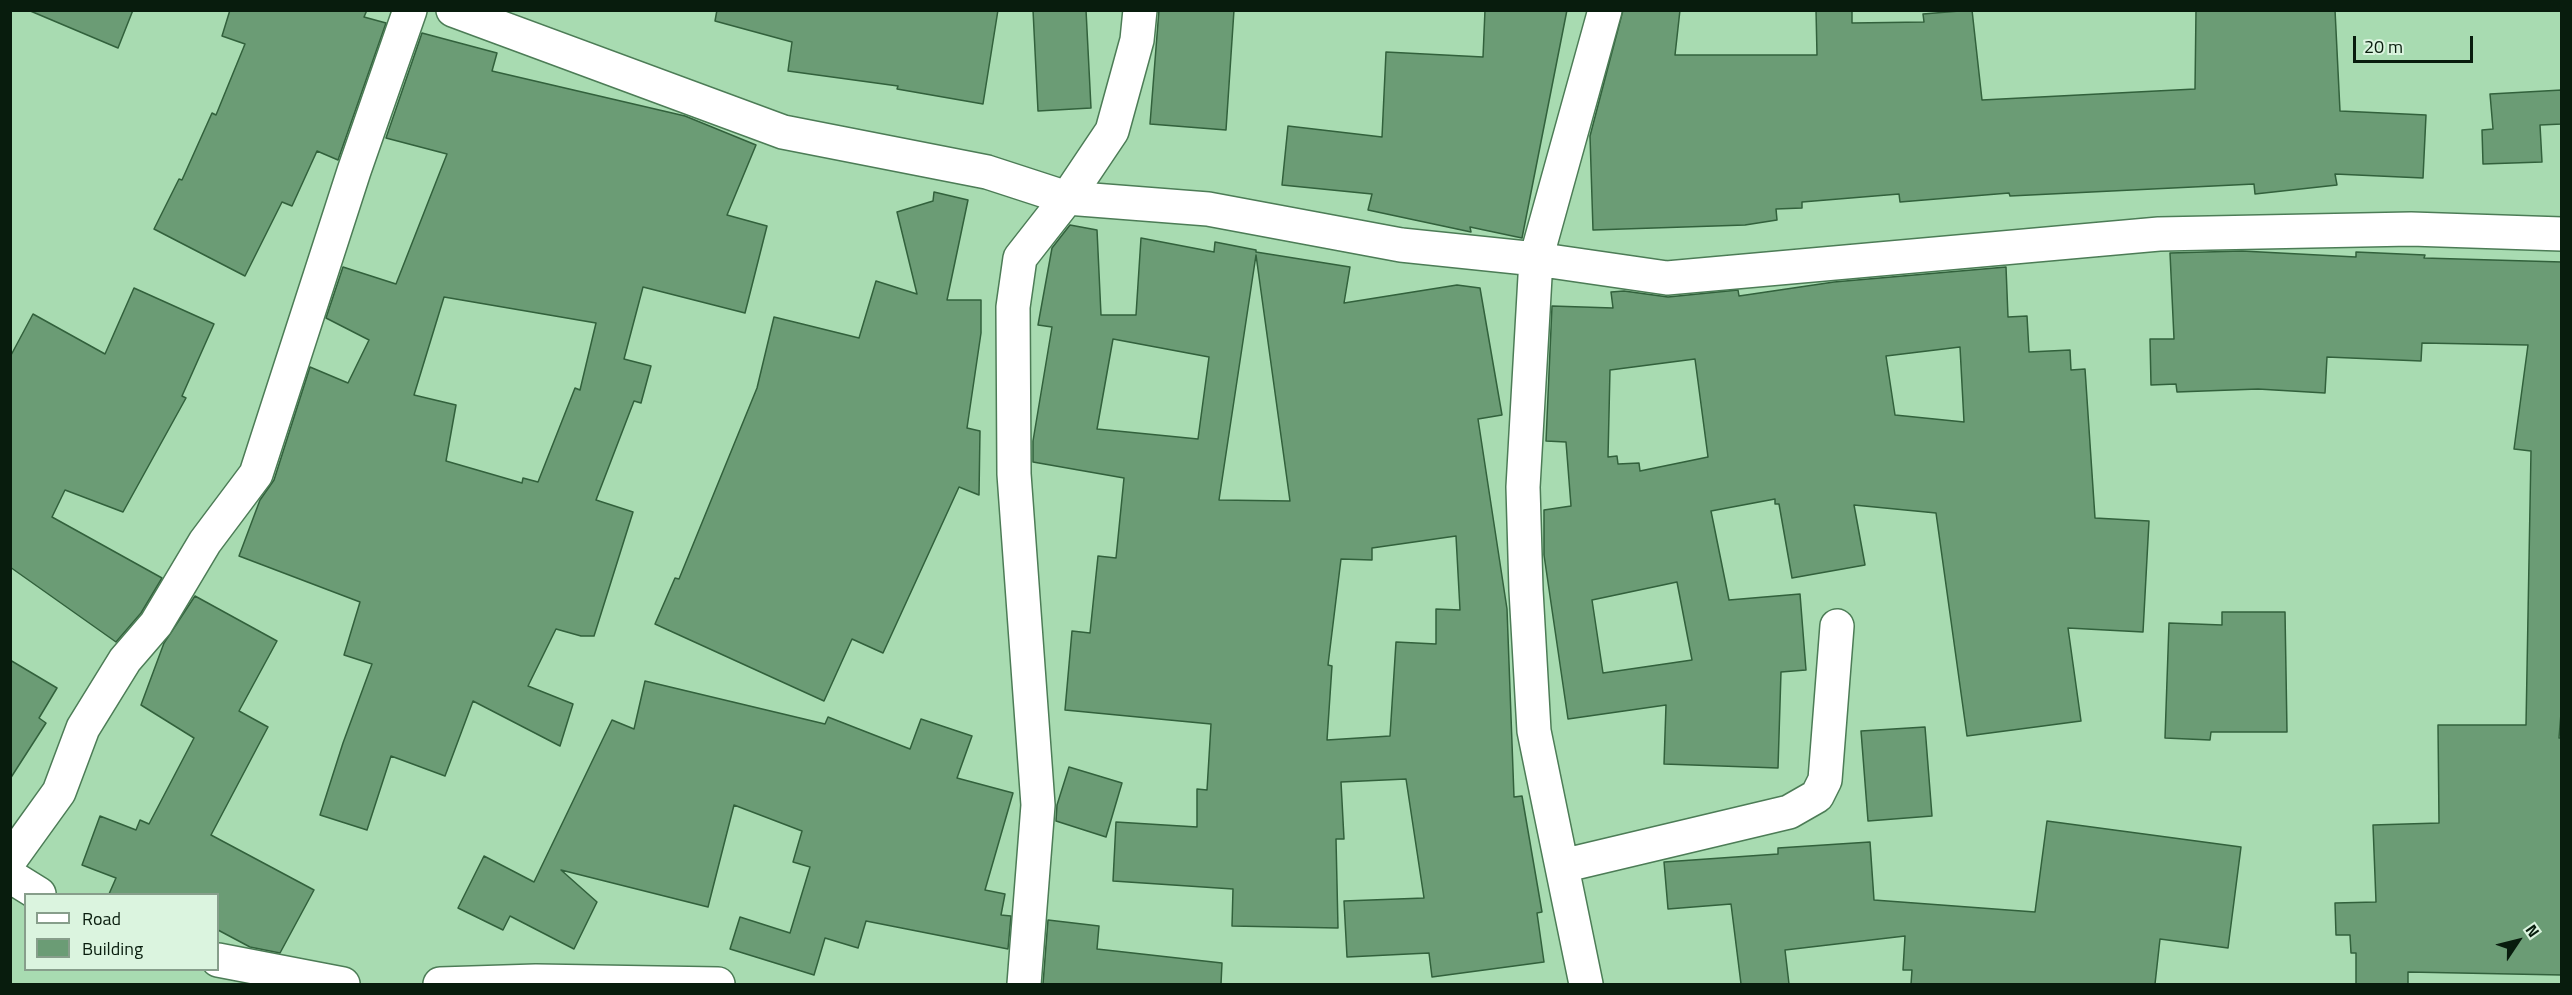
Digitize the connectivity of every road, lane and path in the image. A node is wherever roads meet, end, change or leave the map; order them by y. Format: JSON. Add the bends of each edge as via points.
{"nodes":[{"id":1,"x":410,"y":10,"type":"edge"},
{"id":2,"x":453,"y":10,"type":"edge"},
{"id":3,"x":1140,"y":10,"type":"edge"},
{"id":4,"x":1605,"y":10,"type":"edge"},
{"id":5,"x":1067,"y":198,"type":"junction"},
{"id":6,"x":2562,"y":234,"type":"edge"},
{"id":7,"x":1536,"y":259,"type":"junction"},
{"id":8,"x":1837,"y":626,"type":"dead end"},
{"id":9,"x":10,"y":860,"type":"edge"},
{"id":10,"x":1562,"y":866,"type":"junction"},
{"id":11,"x":10,"y":876,"type":"edge"},
{"id":12,"x":37,"y":893,"type":"edge"},
{"id":13,"x":219,"y":960,"type":"edge"},
{"id":14,"x":343,"y":984,"type":"edge"},
{"id":15,"x":440,"y":984,"type":"edge"},
{"id":16,"x":718,"y":984,"type":"edge"},
{"id":17,"x":1024,"y":984,"type":"edge"},
{"id":18,"x":1586,"y":984,"type":"edge"}],
"edges":[{"from":1,"to":9,"type":"street","via":[[256,474],[205,542],[156,624],[125,660],[83,728],[59,792]]},
{"from":2,"to":5,"type":"street","via":[[783,132],[987,172]]},
{"from":3,"to":5,"type":"street","via":[[1137,40],[1112,131]]},
{"from":4,"to":7,"type":"street"},
{"from":5,"to":7,"type":"street","via":[[1208,209],[1401,245]]},
{"from":5,"to":17,"type":"street","via":[[1020,258],[1013,306],[1014,474],[1038,805]]},
{"from":6,"to":7,"type":"street","via":[[2411,229],[2159,234],[1667,278]]},
{"from":7,"to":10,"type":"street","via":[[1523,487],[1526,590],[1534,731]]},
{"from":8,"to":10,"type":"street","via":[[1825,780],[1817,796],[1789,812]]},
{"from":10,"to":18,"type":"street"},
{"from":11,"to":12,"type":"street"},
{"from":13,"to":14,"type":"street"},
{"from":15,"to":16,"type":"street"}]}
